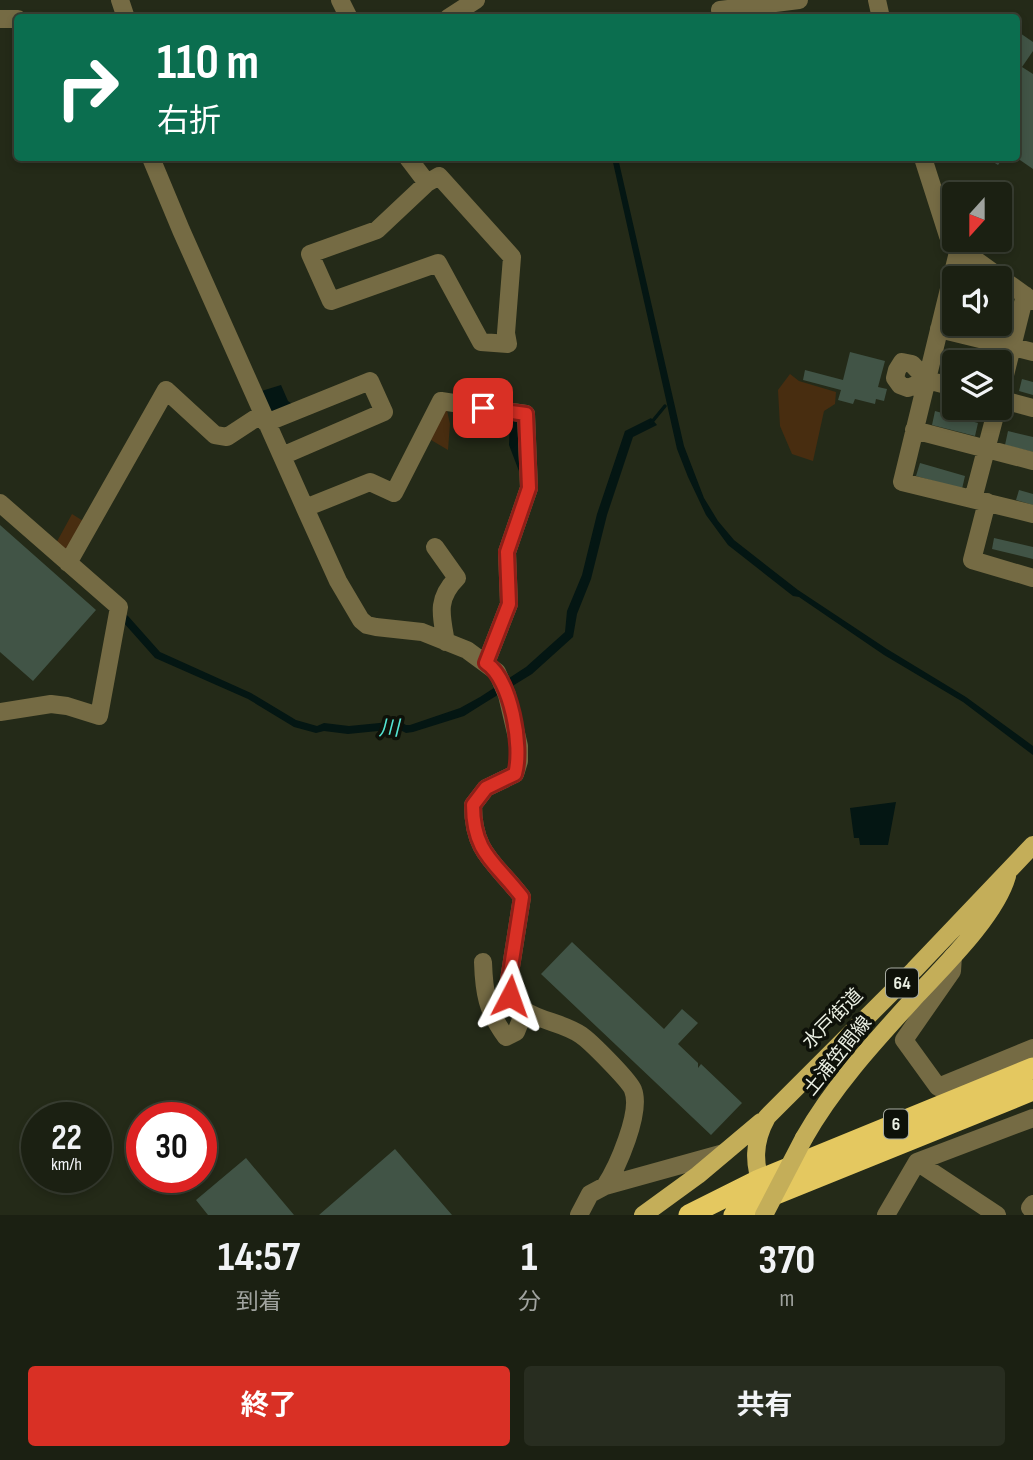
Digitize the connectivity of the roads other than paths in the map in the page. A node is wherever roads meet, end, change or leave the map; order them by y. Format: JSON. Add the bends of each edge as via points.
{"nodes":[{"id":1,"x":476,"y":0,"type":"edge"},
{"id":2,"x":799,"y":0,"type":"edge"},
{"id":3,"x":454,"y":14,"type":"edge"},
{"id":4,"x":722,"y":14,"type":"edge"},
{"id":5,"x":152,"y":161,"type":"edge"},
{"id":6,"x":410,"y":161,"type":"edge"},
{"id":7,"x":924,"y":161,"type":"edge"},
{"id":8,"x":427,"y":183,"type":"junction"},
{"id":9,"x":942,"y":217,"type":"edge"},
{"id":10,"x":957,"y":252,"type":"edge"},
{"id":11,"x":964,"y":252,"type":"edge"},
{"id":12,"x":1029,"y":298,"type":"edge"},
{"id":13,"x":939,"y":329,"type":"junction"},
{"id":14,"x":1012,"y":347,"type":"junction"},
{"id":15,"x":1011,"y":350,"type":"edge"},
{"id":16,"x":1033,"y":352,"type":"edge"},
{"id":17,"x":927,"y":380,"type":"junction"},
{"id":18,"x":942,"y":384,"type":"edge"},
{"id":19,"x":1012,"y":402,"type":"edge"},
{"id":20,"x":1033,"y":408,"type":"edge"},
{"id":21,"x":264,"y":418,"type":"junction"},
{"id":22,"x":994,"y":420,"type":"edge"},
{"id":23,"x":915,"y":430,"type":"junction"},
{"id":24,"x":986,"y":449,"type":"junction"},
{"id":25,"x":282,"y":456,"type":"junction"},
{"id":26,"x":1033,"y":461,"type":"edge"},
{"id":27,"x":980,"y":501,"type":"junction"},
{"id":28,"x":0,"y":503,"type":"edge"},
{"id":29,"x":304,"y":508,"type":"junction"},
{"id":30,"x":1033,"y":514,"type":"edge"},
{"id":31,"x":435,"y":547,"type":"dead end"},
{"id":32,"x":68,"y":563,"type":"junction"},
{"id":33,"x":1033,"y":578,"type":"edge"},
{"id":34,"x":446,"y":642,"type":"junction"},
{"id":35,"x":486,"y":663,"type":"junction"},
{"id":36,"x":0,"y":712,"type":"edge"},
{"id":37,"x":1033,"y":845,"type":"edge"},
{"id":38,"x":1009,"y":869,"type":"junction"},
{"id":39,"x":953,"y":956,"type":"junction"},
{"id":40,"x":483,"y":962,"type":"dead end"},
{"id":41,"x":524,"y":1012,"type":"junction"},
{"id":42,"x":1033,"y":1048,"type":"edge"},
{"id":43,"x":1033,"y":1068,"type":"edge"},
{"id":44,"x":1033,"y":1090,"type":"edge"},
{"id":45,"x":767,"y":1117,"type":"junction"},
{"id":46,"x":1033,"y":1118,"type":"edge"},
{"id":47,"x":726,"y":1152,"type":"junction"},
{"id":48,"x":917,"y":1162,"type":"junction"},
{"id":49,"x":605,"y":1186,"type":"junction"},
{"id":50,"x":763,"y":1197,"type":"edge"},
{"id":51,"x":579,"y":1215,"type":"edge"},
{"id":52,"x":643,"y":1215,"type":"edge"},
{"id":53,"x":689,"y":1215,"type":"edge"},
{"id":54,"x":734,"y":1215,"type":"edge"},
{"id":55,"x":886,"y":1215,"type":"edge"},
{"id":56,"x":997,"y":1215,"type":"edge"}],
"edges":[{"from":1,"to":3,"type":"street"},
{"from":2,"to":4,"type":"street","via":[[720,10]]},
{"from":5,"to":21,"type":"street"},
{"from":6,"to":8,"type":"street"},
{"from":7,"to":9,"type":"street"},
{"from":8,"to":8,"type":"street","via":[[439,176],[512,257],[508,344],[481,341],[438,263],[331,301],[310,254],[377,230]]},
{"from":10,"to":13,"type":"street"},
{"from":11,"to":12,"type":"street"},
{"from":12,"to":14,"type":"street"},
{"from":13,"to":14,"type":"street"},
{"from":13,"to":17,"type":"street"},
{"from":14,"to":15,"type":"street"},
{"from":14,"to":16,"type":"street"},
{"from":17,"to":18,"type":"street"},
{"from":17,"to":23,"type":"street"},
{"from":19,"to":20,"type":"street"},
{"from":21,"to":25,"type":"street"},
{"from":21,"to":25,"type":"street","via":[[370,381],[384,412]]},
{"from":21,"to":32,"type":"street","via":[[227,437],[215,435],[166,390]]},
{"from":22,"to":24,"type":"street"},
{"from":23,"to":24,"type":"street"},
{"from":23,"to":27,"type":"street","via":[[902,482]]},
{"from":24,"to":26,"type":"street"},
{"from":24,"to":27,"type":"street"},
{"from":25,"to":29,"type":"street"},
{"from":27,"to":30,"type":"street"},
{"from":27,"to":33,"type":"street","via":[[972,560]]},
{"from":28,"to":32,"type":"street"},
{"from":29,"to":34,"type":"street","via":[[361,620],[367,625],[422,632]]},
{"from":29,"to":35,"type":"street","via":[[370,482],[394,493],[441,401],[526,414],[529,488],[507,552],[509,604]]},
{"from":31,"to":34,"type":"street","via":[[457,578],[446,589],[441,611]]},
{"from":32,"to":36,"type":"street","via":[[119,607],[99,716],[51,704]]},
{"from":34,"to":35,"type":"street"},
{"from":35,"to":41,"type":"street","via":[[497,672],[507,695],[519,761],[515,774],[479,795],[473,819],[484,852],[522,897],[508,986],[510,996]]},
{"from":37,"to":38,"type":"main road","name":"水戸街道","number":"64"},
{"from":38,"to":39,"type":"main road","name":"土浦笠間線","number":"64","via":[[1002,894]]},
{"from":38,"to":45,"type":"main road","name":"水戸街道","number":"64"},
{"from":39,"to":42,"type":"street","via":[[952,971],[904,1040],[938,1087]]},
{"from":39,"to":50,"type":"main road","name":"土浦笠間線","number":"64","bridge":true,"via":[[855,1065]]},
{"from":40,"to":41,"type":"street","via":[[484,992],[506,1037],[516,1032]]},
{"from":41,"to":49,"type":"street","via":[[580,1034],[633,1089],[635,1112],[616,1170]]},
{"from":43,"to":50,"type":"highway","number":"6"},
{"from":44,"to":50,"type":"highway","number":"6"},
{"from":45,"to":47,"type":"main road"},
{"from":45,"to":50,"type":"main road","name":"水戸街道","number":"64","via":[[756,1142]]},
{"from":46,"to":48,"type":"street"},
{"from":47,"to":49,"type":"street"},
{"from":47,"to":52,"type":"main road"},
{"from":48,"to":55,"type":"street"},
{"from":48,"to":56,"type":"street"},
{"from":49,"to":51,"type":"street","via":[[590,1194]]},
{"from":50,"to":53,"type":"highway","number":"6"},
{"from":50,"to":54,"type":"highway","number":"6"}]}
